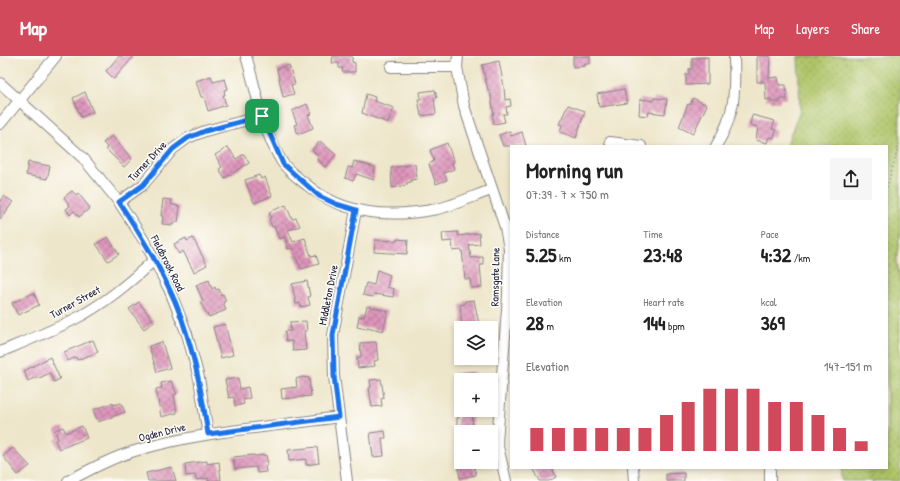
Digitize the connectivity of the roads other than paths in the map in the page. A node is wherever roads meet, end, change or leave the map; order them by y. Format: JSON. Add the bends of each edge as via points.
{"nodes":[{"id":1,"x":56,"y":56,"type":"edge"},
{"id":2,"x":246,"y":56,"type":"edge"},
{"id":3,"x":458,"y":56,"type":"edge"},
{"id":4,"x":734,"y":56,"type":"edge"},
{"id":5,"x":390,"y":67,"type":"dead end"},
{"id":6,"x":457,"y":67,"type":"junction"},
{"id":7,"x":0,"y":83,"type":"edge"},
{"id":8,"x":19,"y":99,"type":"junction"},
{"id":9,"x":262,"y":116,"type":"junction"},
{"id":10,"x":0,"y":124,"type":"edge"},
{"id":11,"x":610,"y":142,"type":"dead end"},
{"id":12,"x":633,"y":145,"type":"edge"},
{"id":13,"x":717,"y":145,"type":"edge"},
{"id":14,"x":491,"y":190,"type":"junction"},
{"id":15,"x":119,"y":202,"type":"junction"},
{"id":16,"x":356,"y":210,"type":"junction"},
{"id":17,"x":154,"y":260,"type":"junction"},
{"id":18,"x":509,"y":296,"type":"edge"},
{"id":19,"x":0,"y":352,"type":"edge"},
{"id":20,"x":339,"y":417,"type":"junction"},
{"id":21,"x":208,"y":434,"type":"junction"},
{"id":22,"x":633,"y":469,"type":"edge"},
{"id":23,"x":770,"y":469,"type":"edge"},
{"id":24,"x":68,"y":481,"type":"edge"},
{"id":25,"x":347,"y":481,"type":"edge"},
{"id":26,"x":506,"y":481,"type":"edge"},
{"id":27,"x":634,"y":481,"type":"edge"},
{"id":28,"x":770,"y":481,"type":"edge"}],
"edges":[{"from":1,"to":8,"type":"street"},
{"from":2,"to":9,"type":"street"},
{"from":3,"to":6,"type":"street","name":"Ramsgate Lane"},
{"from":4,"to":13,"type":"street","via":[[733,112]]},
{"from":5,"to":6,"type":"street"},
{"from":6,"to":14,"type":"street","name":"Ramsgate Lane","via":[[464,106]]},
{"from":7,"to":8,"type":"street","name":"Fieldbrook Road"},
{"from":8,"to":10,"type":"street"},
{"from":8,"to":15,"type":"street","name":"Fieldbrook Road","via":[[83,158]]},
{"from":9,"to":15,"type":"street","name":"Turner Drive","via":[[188,138],[173,149],[143,185]]},
{"from":9,"to":16,"type":"street","via":[[283,164],[319,196]]},
{"from":11,"to":12,"type":"street"},
{"from":14,"to":16,"type":"street","via":[[437,209],[402,213]]},
{"from":14,"to":18,"type":"street","name":"Ramsgate Lane","via":[[505,227],[509,249]]},
{"from":15,"to":17,"type":"street","name":"Fieldbrook Road"},
{"from":16,"to":20,"type":"street","name":"Middleton Drive","via":[[333,335]]},
{"from":17,"to":19,"type":"street","name":"Turner Street","via":[[128,284],[74,320]]},
{"from":17,"to":21,"type":"street","name":"Fieldbrook Road","via":[[187,334],[199,378]]},
{"from":18,"to":26,"type":"street","name":"Ramsgate Lane","via":[[497,442]]},
{"from":20,"to":21,"type":"street","name":"Ogden Drive"},
{"from":20,"to":25,"type":"street","name":"Middleton Drive"},
{"from":21,"to":24,"type":"street","name":"Ogden Drive","via":[[137,450],[103,463]]},
{"from":22,"to":27,"type":"street"},
{"from":23,"to":28,"type":"street"}]}
